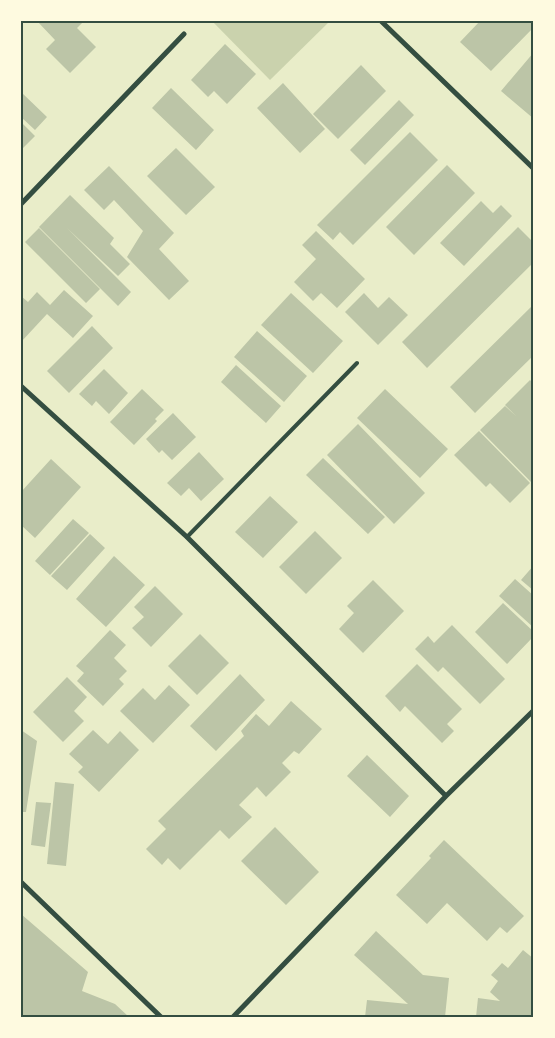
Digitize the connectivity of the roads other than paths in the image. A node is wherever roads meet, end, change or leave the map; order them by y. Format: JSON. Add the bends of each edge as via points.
{"nodes":[{"id":1,"x":382,"y":21,"type":"edge"},
{"id":2,"x":184,"y":34,"type":"dead end"},
{"id":3,"x":534,"y":168,"type":"edge"},
{"id":4,"x":21,"y":204,"type":"edge"},
{"id":5,"x":357,"y":364,"type":"dead end"},
{"id":6,"x":21,"y":386,"type":"edge"},
{"id":7,"x":187,"y":537,"type":"junction"},
{"id":8,"x":534,"y":710,"type":"edge"},
{"id":9,"x":446,"y":796,"type":"junction"},
{"id":10,"x":21,"y":882,"type":"edge"},
{"id":11,"x":161,"y":1017,"type":"edge"},
{"id":12,"x":233,"y":1017,"type":"edge"}],
"edges":[{"from":1,"to":3,"type":"street"},
{"from":2,"to":4,"type":"street"},
{"from":5,"to":7,"type":"lane"},
{"from":6,"to":7,"type":"street"},
{"from":7,"to":9,"type":"street"},
{"from":8,"to":9,"type":"street"},
{"from":9,"to":12,"type":"street"},
{"from":10,"to":11,"type":"street"}]}
